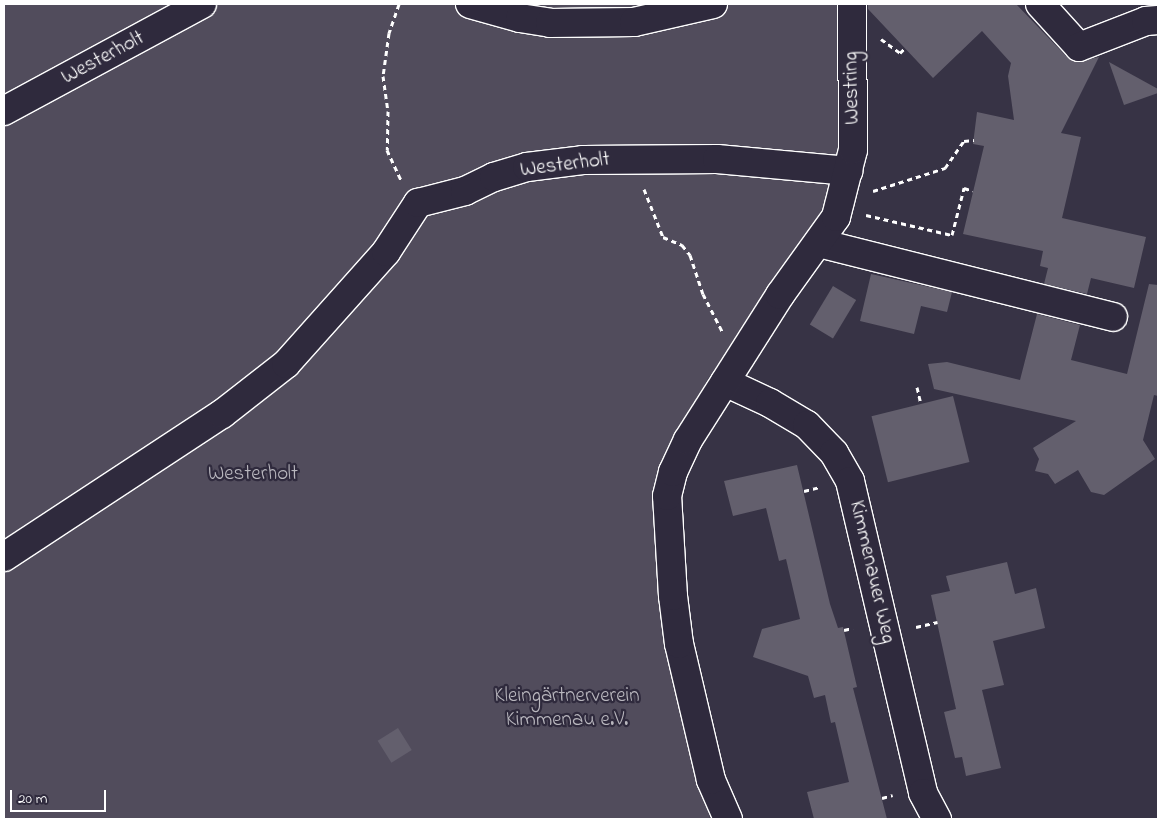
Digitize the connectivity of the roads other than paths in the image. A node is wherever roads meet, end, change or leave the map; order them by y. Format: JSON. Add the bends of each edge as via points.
{"nodes":[{"id":1,"x":202,"y":4,"type":"edge"},
{"id":2,"x":470,"y":4,"type":"edge"},
{"id":3,"x":714,"y":4,"type":"edge"},
{"id":4,"x":852,"y":4,"type":"edge"},
{"id":5,"x":1040,"y":4,"type":"edge"},
{"id":6,"x":1158,"y":20,"type":"edge"},
{"id":7,"x":4,"y":111,"type":"edge"},
{"id":8,"x":857,"y":180,"type":"junction"},
{"id":9,"x":819,"y":243,"type":"junction"},
{"id":10,"x":1113,"y":318,"type":"dead end"},
{"id":11,"x":725,"y":382,"type":"junction"},
{"id":12,"x":4,"y":557,"type":"edge"},
{"id":13,"x":728,"y":819,"type":"edge"},
{"id":14,"x":938,"y":819,"type":"edge"}],
"edges":[{"from":1,"to":7,"type":"street","name":"Westerholt"},
{"from":2,"to":3,"type":"street","via":[[520,18],[578,23],[634,22]]},
{"from":4,"to":8,"type":"street","name":"Westring"},
{"from":5,"to":6,"type":"street","via":[[1079,47],[1146,21]]},
{"from":8,"to":9,"type":"street"},
{"from":8,"to":12,"type":"street","name":"Westerholt","via":[[717,159],[631,158],[527,167],[418,203],[386,252],[286,364],[222,414]]},
{"from":9,"to":10,"type":"street"},
{"from":9,"to":11,"type":"street","via":[[780,294]]},
{"from":11,"to":13,"type":"street","via":[[678,459],[667,496],[667,510],[673,596],[684,666],[711,780]]},
{"from":11,"to":14,"type":"street","name":"Kimmenauer Weg","via":[[807,425],[834,453],[850,481],[923,793]]}]}
